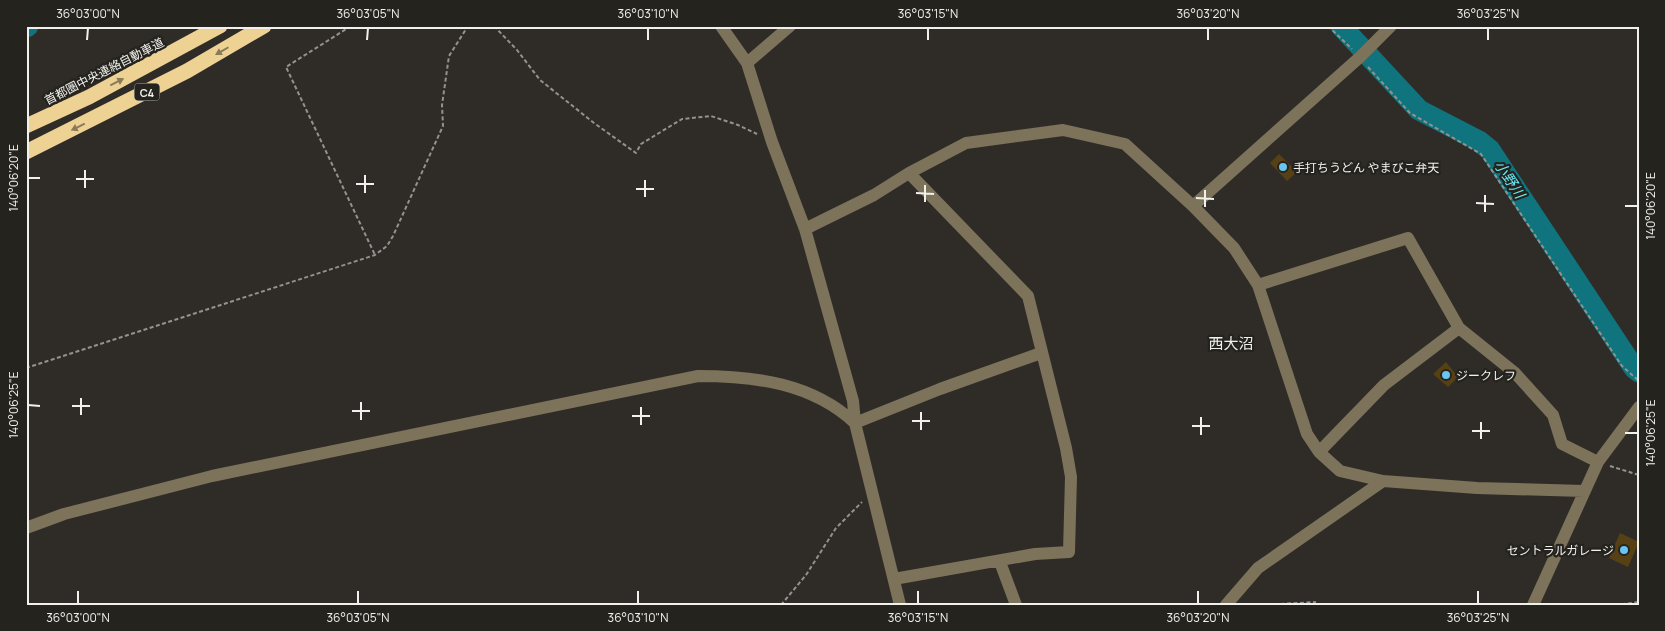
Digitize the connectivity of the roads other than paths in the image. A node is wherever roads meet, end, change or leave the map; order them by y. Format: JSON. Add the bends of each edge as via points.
{"nodes":[{"id":1,"x":220,"y":26,"type":"edge"},
{"id":2,"x":264,"y":26,"type":"edge"},
{"id":3,"x":721,"y":26,"type":"edge"},
{"id":4,"x":790,"y":26,"type":"edge"},
{"id":5,"x":1391,"y":26,"type":"edge"},
{"id":6,"x":747,"y":63,"type":"junction"},
{"id":7,"x":26,"y":126,"type":"edge"},
{"id":8,"x":26,"y":152,"type":"edge"},
{"id":9,"x":909,"y":173,"type":"junction"},
{"id":10,"x":1193,"y":206,"type":"junction"},
{"id":11,"x":805,"y":229,"type":"junction"},
{"id":12,"x":1258,"y":285,"type":"junction"},
{"id":13,"x":1458,"y":328,"type":"junction"},
{"id":14,"x":1041,"y":353,"type":"junction"},
{"id":15,"x":1639,"y":407,"type":"edge"},
{"id":16,"x":855,"y":423,"type":"junction"},
{"id":17,"x":1320,"y":452,"type":"junction"},
{"id":18,"x":1598,"y":462,"type":"junction"},
{"id":19,"x":1384,"y":481,"type":"junction"},
{"id":20,"x":1584,"y":491,"type":"junction"},
{"id":21,"x":26,"y":528,"type":"edge"},
{"id":22,"x":1000,"y":562,"type":"junction"},
{"id":23,"x":894,"y":579,"type":"junction"},
{"id":24,"x":900,"y":605,"type":"edge"},
{"id":25,"x":1016,"y":605,"type":"edge"},
{"id":26,"x":1226,"y":605,"type":"edge"},
{"id":27,"x":1534,"y":605,"type":"edge"}],
"edges":[{"from":7,"to":1,"type":"highway","name":"首都圏中央連絡自動車道","number":"C4","one_way":true},
{"from":2,"to":8,"type":"highway","number":"C4","one_way":true,"via":[[187,71]]},
{"from":3,"to":6,"type":"street"},
{"from":4,"to":6,"type":"street"},
{"from":5,"to":10,"type":"street"},
{"from":6,"to":11,"type":"street"},
{"from":9,"to":10,"type":"street","via":[[966,143],[1063,130],[1125,144]]},
{"from":9,"to":11,"type":"street","via":[[874,195]]},
{"from":9,"to":14,"type":"street","via":[[1028,296]]},
{"from":10,"to":12,"type":"street","via":[[1234,248]]},
{"from":11,"to":16,"type":"street","via":[[853,401]]},
{"from":12,"to":13,"type":"street","via":[[1408,238]]},
{"from":12,"to":17,"type":"street","via":[[1307,434]]},
{"from":13,"to":17,"type":"street","via":[[1384,385]]},
{"from":13,"to":18,"type":"street","via":[[1515,373],[1553,415],[1562,444]]},
{"from":14,"to":16,"type":"street"},
{"from":14,"to":22,"type":"street","via":[[1071,477],[1068,552],[1035,554]]},
{"from":15,"to":18,"type":"street"},
{"from":16,"to":21,"type":"street","via":[[821,397],[772,381],[736,376],[698,376],[212,476],[64,514]]},
{"from":16,"to":23,"type":"street"},
{"from":17,"to":19,"type":"street","via":[[1340,471]]},
{"from":18,"to":20,"type":"street"},
{"from":19,"to":20,"type":"street"},
{"from":19,"to":26,"type":"street","via":[[1258,568]]},
{"from":20,"to":27,"type":"street"},
{"from":22,"to":23,"type":"street"},
{"from":22,"to":25,"type":"street"},
{"from":23,"to":24,"type":"street"}]}
